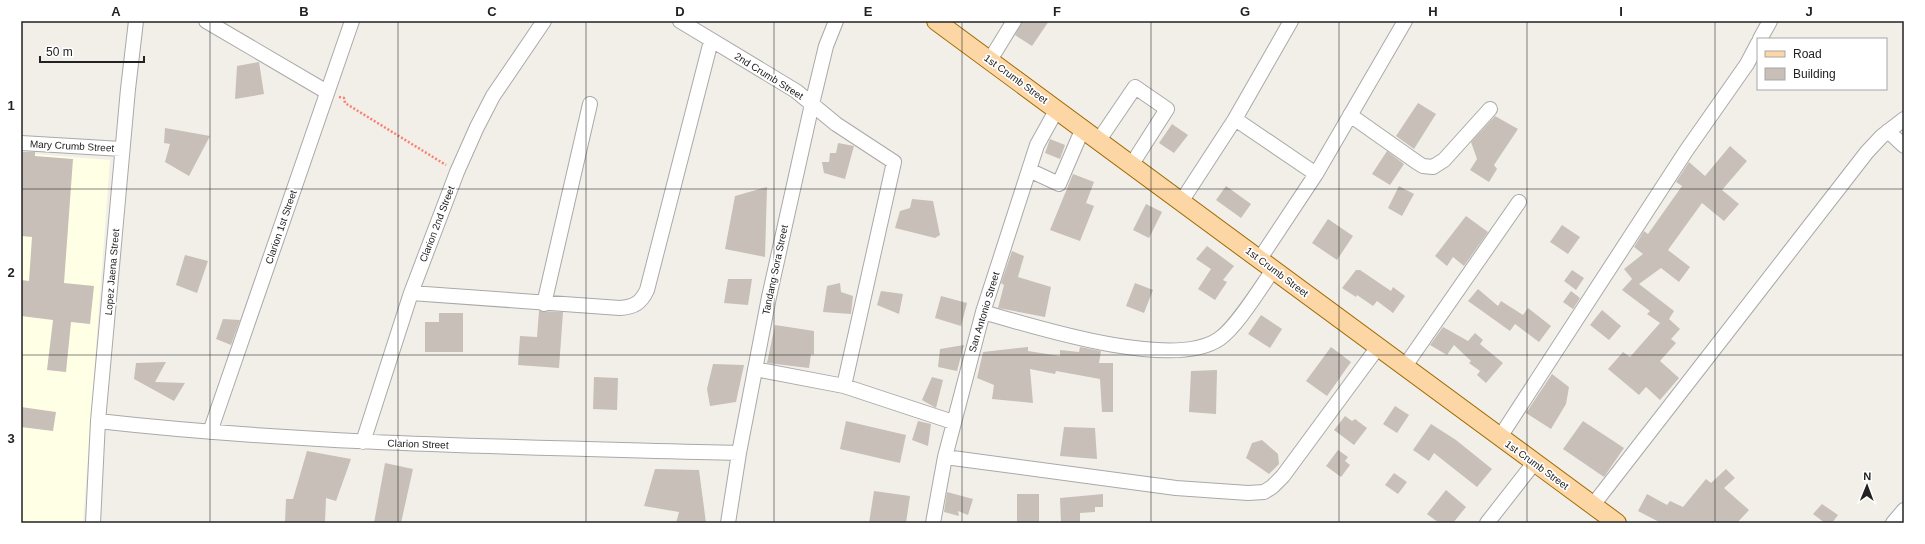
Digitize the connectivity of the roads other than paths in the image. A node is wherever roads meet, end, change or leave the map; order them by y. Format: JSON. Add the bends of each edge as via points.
{"nodes":[{"id":1,"x":136,"y":21,"type":"edge"},
{"id":2,"x":206,"y":21,"type":"edge"},
{"id":3,"x":352,"y":21,"type":"edge"},
{"id":4,"x":544,"y":21,"type":"edge"},
{"id":5,"x":680,"y":21,"type":"edge"},
{"id":6,"x":836,"y":21,"type":"edge"},
{"id":7,"x":936,"y":21,"type":"edge"},
{"id":8,"x":1014,"y":21,"type":"edge"},
{"id":9,"x":1291,"y":21,"type":"edge"},
{"id":10,"x":1405,"y":21,"type":"edge"},
{"id":11,"x":1770,"y":21,"type":"edge"},
{"id":12,"x":1761,"y":38,"type":"edge"},
{"id":13,"x":711,"y":41,"type":"junction"},
{"id":14,"x":1757,"y":45,"type":"edge"},
{"id":15,"x":990,"y":60,"type":"junction"},
{"id":16,"x":327,"y":92,"type":"junction"},
{"id":17,"x":590,"y":104,"type":"dead end"},
{"id":18,"x":812,"y":104,"type":"junction"},
{"id":19,"x":1057,"y":109,"type":"junction"},
{"id":20,"x":1490,"y":109,"type":"dead end"},
{"id":21,"x":1350,"y":115,"type":"junction"},
{"id":22,"x":1235,"y":119,"type":"junction"},
{"id":23,"x":1904,"y":119,"type":"edge"},
{"id":24,"x":1083,"y":128,"type":"junction"},
{"id":25,"x":1888,"y":131,"type":"junction"},
{"id":26,"x":1099,"y":140,"type":"junction"},
{"id":27,"x":21,"y":143,"type":"edge"},
{"id":28,"x":1904,"y":146,"type":"edge"},
{"id":29,"x":122,"y":149,"type":"junction"},
{"id":30,"x":1132,"y":164,"type":"junction"},
{"id":31,"x":1029,"y":170,"type":"junction"},
{"id":32,"x":1316,"y":174,"type":"junction"},
{"id":33,"x":1182,"y":202,"type":"junction"},
{"id":34,"x":1519,"y":202,"type":"dead end"},
{"id":35,"x":1266,"y":265,"type":"junction"},
{"id":36,"x":411,"y":293,"type":"junction"},
{"id":37,"x":544,"y":304,"type":"junction"},
{"id":38,"x":983,"y":312,"type":"junction"},
{"id":39,"x":1378,"y":347,"type":"junction"},
{"id":40,"x":1405,"y":366,"type":"junction"},
{"id":41,"x":755,"y":369,"type":"junction"},
{"id":42,"x":844,"y":386,"type":"junction"},
{"id":43,"x":98,"y":421,"type":"junction"},
{"id":44,"x":953,"y":422,"type":"junction"},
{"id":45,"x":210,"y":432,"type":"junction"},
{"id":46,"x":1500,"y":437,"type":"junction"},
{"id":47,"x":363,"y":442,"type":"junction"},
{"id":48,"x":739,"y":453,"type":"junction"},
{"id":49,"x":945,"y":457,"type":"junction"},
{"id":50,"x":1534,"y":463,"type":"junction"},
{"id":51,"x":1593,"y":505,"type":"junction"},
{"id":52,"x":1904,"y":510,"type":"edge"},
{"id":53,"x":92,"y":523,"type":"edge"},
{"id":54,"x":728,"y":523,"type":"edge"},
{"id":55,"x":933,"y":523,"type":"edge"},
{"id":56,"x":1487,"y":523,"type":"edge"},
{"id":57,"x":1617,"y":523,"type":"edge"},
{"id":58,"x":1893,"y":523,"type":"edge"}],
"edges":[{"from":1,"to":29,"type":"street","name":"Lopez Jaena Street"},
{"from":2,"to":16,"type":"street"},
{"from":3,"to":16,"type":"street","name":"Clarion 1st Street"},
{"from":4,"to":36,"type":"street","name":"Clarion 2nd Street","via":[[493,96],[476,127]]},
{"from":5,"to":13,"type":"street","name":"2nd Crumb Street"},
{"from":6,"to":18,"type":"street","name":"Tandang Sora Street","via":[[826,46]]},
{"from":7,"to":15,"type":"main road","name":"1st Crumb Street"},
{"from":8,"to":15,"type":"street"},
{"from":9,"to":22,"type":"street"},
{"from":10,"to":21,"type":"street"},
{"from":11,"to":12,"type":"street"},
{"from":13,"to":18,"type":"street","name":"2nd Crumb Street","via":[[771,76]]},
{"from":13,"to":37,"type":"street","via":[[644,296],[630,308]]},
{"from":14,"to":46,"type":"street","via":[[1747,64],[1686,151]]},
{"from":15,"to":19,"type":"main road","name":"1st Crumb Street"},
{"from":16,"to":45,"type":"street","name":"Clarion 1st Street"},
{"from":17,"to":37,"type":"street"},
{"from":18,"to":41,"type":"street","name":"Tandang Sora Street"},
{"from":18,"to":42,"type":"street","name":"2nd Crumb Street","via":[[836,124],[894,162]]},
{"from":19,"to":24,"type":"main road","name":"1st Crumb Street"},
{"from":19,"to":31,"type":"street","name":"San Antonio Street","via":[[1037,145]]},
{"from":20,"to":21,"type":"street","via":[[1444,160],[1433,167],[1418,163]]},
{"from":21,"to":32,"type":"street"},
{"from":22,"to":32,"type":"street"},
{"from":22,"to":33,"type":"street"},
{"from":23,"to":25,"type":"street"},
{"from":24,"to":26,"type":"main road","name":"1st Crumb Street"},
{"from":24,"to":31,"type":"street","via":[[1059,184]]},
{"from":25,"to":28,"type":"street"},
{"from":25,"to":51,"type":"street","via":[[1867,152]]},
{"from":26,"to":30,"type":"main road","name":"1st Crumb Street"},
{"from":26,"to":30,"type":"street","via":[[1135,87],[1167,109]]},
{"from":27,"to":29,"type":"street","name":"Mary Crumb Street"},
{"from":29,"to":43,"type":"street","name":"Lopez Jaena Street"},
{"from":30,"to":33,"type":"main road","name":"1st Crumb Street"},
{"from":31,"to":38,"type":"street","name":"San Antonio Street"},
{"from":32,"to":35,"type":"street"},
{"from":33,"to":35,"type":"main road","name":"1st Crumb Street"},
{"from":34,"to":40,"type":"street"},
{"from":35,"to":38,"type":"street","via":[[1233,326],[1220,339],[1204,347],[1160,350],[1093,341]]},
{"from":35,"to":39,"type":"main road","name":"1st Crumb Street"},
{"from":36,"to":37,"type":"street"},
{"from":36,"to":47,"type":"street","name":"Clarion 2nd Street"},
{"from":38,"to":44,"type":"street","name":"San Antonio Street"},
{"from":39,"to":40,"type":"main road","name":"1st Crumb Street"},
{"from":39,"to":49,"type":"street","via":[[1283,476],[1264,492],[1176,488]]},
{"from":40,"to":46,"type":"main road","name":"1st Crumb Street"},
{"from":41,"to":42,"type":"street"},
{"from":41,"to":48,"type":"street","name":"Tandang Sora Street"},
{"from":42,"to":44,"type":"street"},
{"from":43,"to":45,"type":"street","name":"Clarion Street"},
{"from":43,"to":53,"type":"street","name":"Lopez Jaena Street"},
{"from":44,"to":49,"type":"street","name":"San Antonio Street"},
{"from":45,"to":47,"type":"street","name":"Clarion Street"},
{"from":46,"to":50,"type":"main road","name":"1st Crumb Street"},
{"from":47,"to":48,"type":"street","name":"Clarion Street"},
{"from":48,"to":54,"type":"street","name":"Tandang Sora Street"},
{"from":49,"to":55,"type":"street","name":"San Antonio Street"},
{"from":50,"to":51,"type":"main road","name":"1st Crumb Street"},
{"from":50,"to":56,"type":"street"},
{"from":51,"to":57,"type":"main road","name":"1st Crumb Street"},
{"from":52,"to":58,"type":"street"}]}
